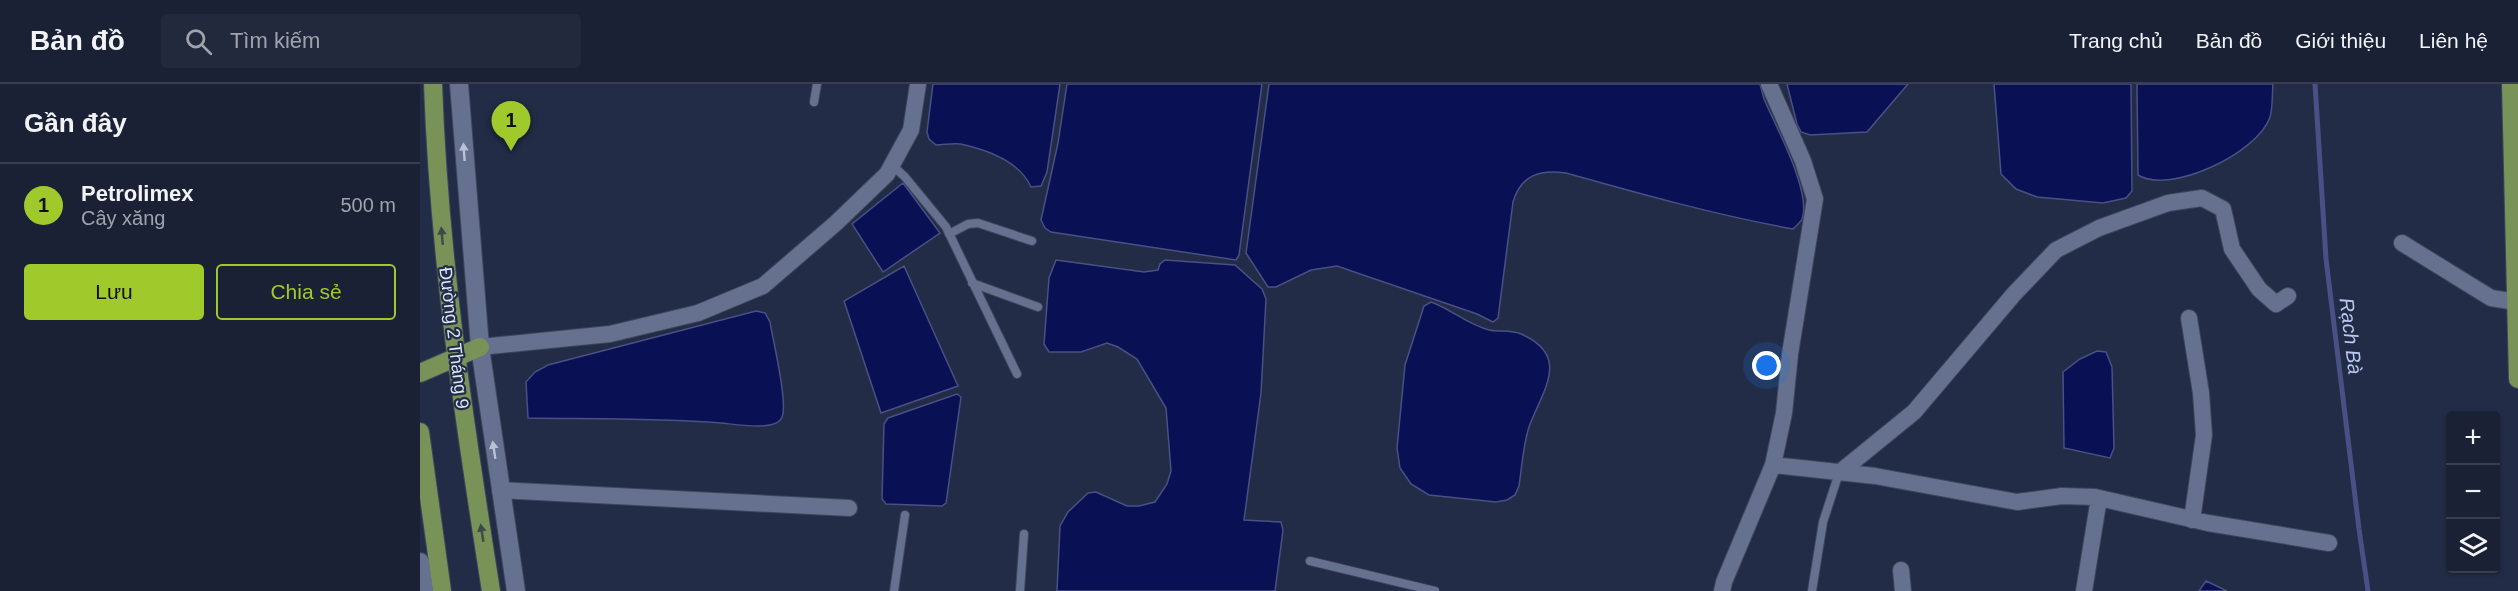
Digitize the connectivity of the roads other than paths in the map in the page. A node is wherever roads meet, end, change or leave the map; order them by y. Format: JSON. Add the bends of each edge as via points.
{"nodes":[{"id":1,"x":433,"y":84,"type":"edge"},
{"id":2,"x":459,"y":84,"type":"edge"},
{"id":3,"x":817,"y":84,"type":"edge"},
{"id":4,"x":918,"y":84,"type":"edge"},
{"id":5,"x":1769,"y":84,"type":"edge"},
{"id":6,"x":2511,"y":84,"type":"edge"},
{"id":7,"x":814,"y":102,"type":"dead end"},
{"id":8,"x":462,"y":120,"type":"junction"},
{"id":9,"x":434,"y":124,"type":"junction"},
{"id":10,"x":892,"y":165,"type":"junction"},
{"id":11,"x":949,"y":234,"type":"junction"},
{"id":12,"x":1032,"y":241,"type":"dead end"},
{"id":13,"x":2402,"y":243,"type":"dead end"},
{"id":14,"x":972,"y":283,"type":"junction"},
{"id":15,"x":2288,"y":296,"type":"dead end"},
{"id":16,"x":2516,"y":302,"type":"junction"},
{"id":17,"x":1038,"y":307,"type":"dead end"},
{"id":18,"x":2189,"y":318,"type":"dead end"},
{"id":19,"x":480,"y":347,"type":"junction"},
{"id":20,"x":455,"y":359,"type":"junction"},
{"id":21,"x":420,"y":373,"type":"edge"},
{"id":22,"x":1017,"y":374,"type":"dead end"},
{"id":23,"x":2518,"y":379,"type":"edge"},
{"id":24,"x":420,"y":432,"type":"edge"},
{"id":25,"x":1773,"y":465,"type":"junction"},
{"id":26,"x":1839,"y":473,"type":"junction"},
{"id":27,"x":500,"y":490,"type":"junction"},
{"id":28,"x":2098,"y":498,"type":"junction"},
{"id":29,"x":849,"y":508,"type":"dead end"},
{"id":30,"x":905,"y":515,"type":"dead end"},
{"id":31,"x":2192,"y":520,"type":"junction"},
{"id":32,"x":1024,"y":534,"type":"dead end"},
{"id":33,"x":2329,"y":543,"type":"dead end"},
{"id":34,"x":1310,"y":561,"type":"dead end"},
{"id":35,"x":420,"y":562,"type":"edge"},
{"id":36,"x":1901,"y":570,"type":"dead end"},
{"id":37,"x":424,"y":591,"type":"edge"},
{"id":38,"x":442,"y":591,"type":"edge"},
{"id":39,"x":491,"y":591,"type":"edge"},
{"id":40,"x":516,"y":591,"type":"edge"},
{"id":41,"x":894,"y":591,"type":"edge"},
{"id":42,"x":1020,"y":591,"type":"edge"},
{"id":43,"x":1435,"y":591,"type":"edge"},
{"id":44,"x":1722,"y":591,"type":"edge"},
{"id":45,"x":1812,"y":591,"type":"edge"},
{"id":46,"x":1903,"y":591,"type":"edge"},
{"id":47,"x":2084,"y":591,"type":"edge"}],
"edges":[{"from":1,"to":9,"type":"main road","name":"Đường 2 Tháng 9"},
{"from":2,"to":8,"type":"main road","name":"Đường 2 Tháng 9"},
{"from":3,"to":7,"type":"lane"},
{"from":4,"to":10,"type":"street","via":[[911,130]]},
{"from":5,"to":25,"type":"street","via":[[1803,160],[1815,199]]},
{"from":6,"to":16,"type":"main road"},
{"from":8,"to":9,"type":"main road"},
{"from":19,"to":8,"type":"main road","name":"Đường 2 Tháng 9","one_way":true},
{"from":20,"to":9,"type":"main road","name":"Đường 2 Tháng 9","one_way":true},
{"from":10,"to":11,"type":"lane"},
{"from":10,"to":19,"type":"street","via":[[836,223],[763,286],[698,313],[609,334]]},
{"from":11,"to":12,"type":"lane","via":[[978,223]]},
{"from":11,"to":14,"type":"lane"},
{"from":13,"to":16,"type":"street","via":[[2487,296]]},
{"from":14,"to":17,"type":"lane"},
{"from":14,"to":22,"type":"lane"},
{"from":15,"to":26,"type":"street","via":[[2276,304],[2259,289],[2232,249],[2223,209],[2202,198],[2168,202],[2098,228],[2056,250],[1914,412]]},
{"from":16,"to":23,"type":"main road"},
{"from":18,"to":31,"type":"street","via":[[2204,435]]},
{"from":19,"to":20,"type":"main road"},
{"from":27,"to":19,"type":"main road","name":"Đường 2 Tháng 9","one_way":true},
{"from":20,"to":21,"type":"main road"},
{"from":39,"to":20,"type":"main road","name":"Đường 2 Tháng 9","one_way":true},
{"from":24,"to":38,"type":"main road"},
{"from":25,"to":26,"type":"street"},
{"from":25,"to":44,"type":"street"},
{"from":26,"to":28,"type":"street","via":[[2017,502],[2062,496]]},
{"from":26,"to":45,"type":"lane","via":[[1823,522]]},
{"from":27,"to":29,"type":"street"},
{"from":27,"to":40,"type":"main road","name":"Đường 2 Tháng 9"},
{"from":28,"to":31,"type":"street"},
{"from":28,"to":47,"type":"street"},
{"from":30,"to":41,"type":"lane"},
{"from":31,"to":33,"type":"street"},
{"from":32,"to":42,"type":"lane"},
{"from":34,"to":43,"type":"lane"},
{"from":35,"to":37,"type":"main road"},
{"from":36,"to":46,"type":"street"}]}
